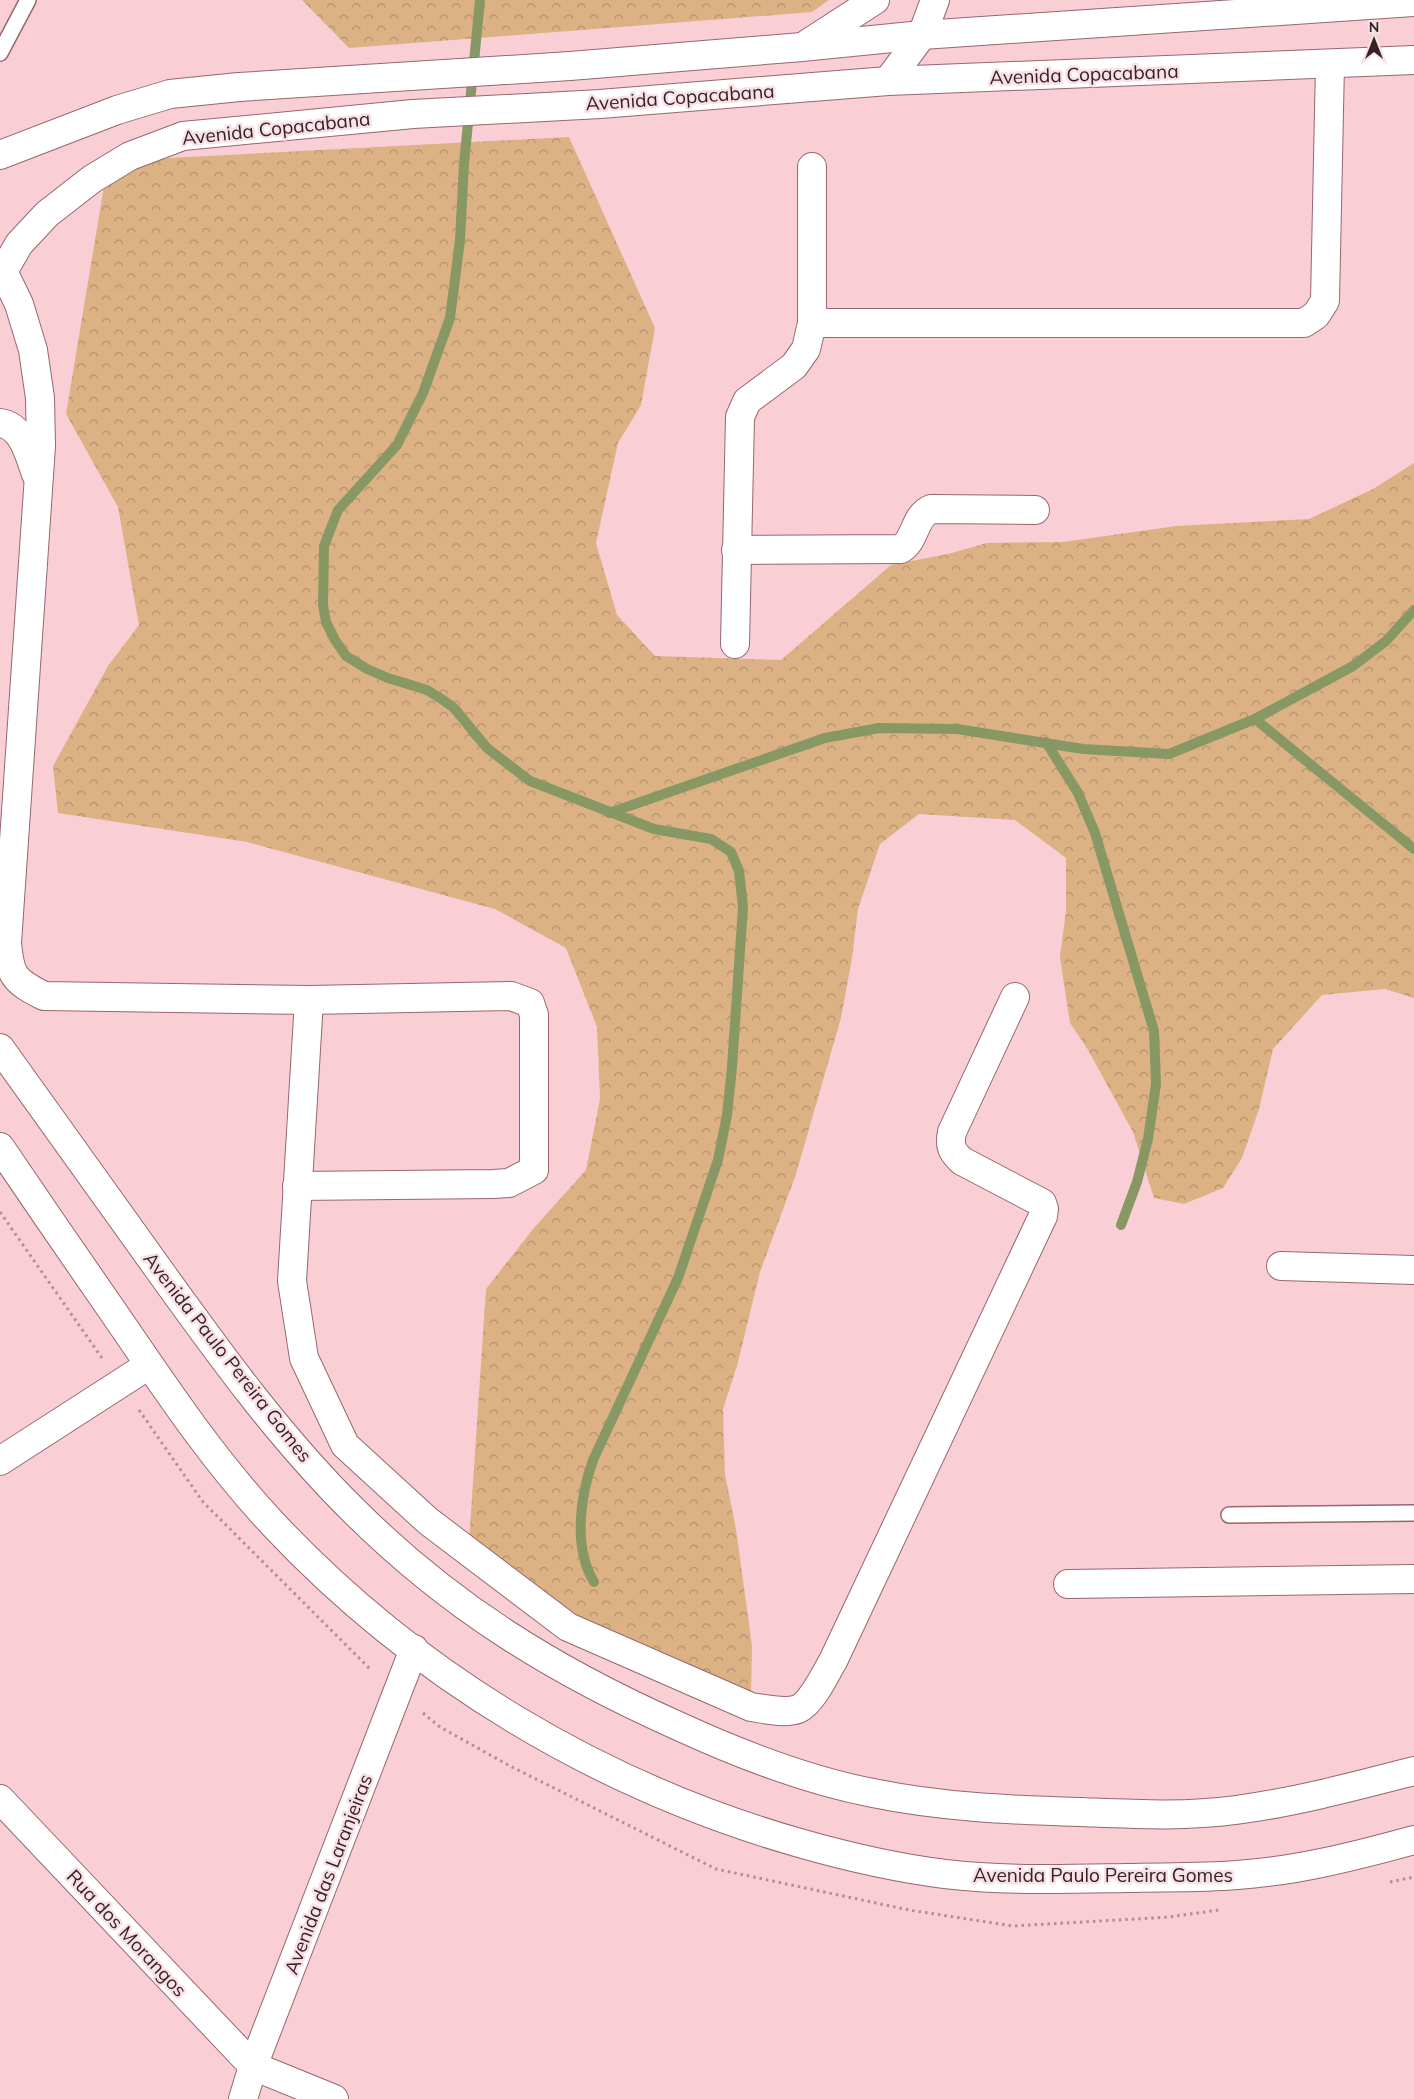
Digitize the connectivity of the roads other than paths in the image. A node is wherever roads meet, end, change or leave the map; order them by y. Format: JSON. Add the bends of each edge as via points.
{"nodes":[{"id":1,"x":28,"y":0,"type":"edge"},
{"id":2,"x":875,"y":0,"type":"edge"},
{"id":3,"x":935,"y":0,"type":"edge"},
{"id":4,"x":1414,"y":2,"type":"edge"},
{"id":5,"x":922,"y":34,"type":"junction"},
{"id":6,"x":802,"y":47,"type":"junction"},
{"id":7,"x":0,"y":53,"type":"edge"},
{"id":8,"x":1414,"y":60,"type":"edge"},
{"id":9,"x":1330,"y":64,"type":"junction"},
{"id":10,"x":888,"y":81,"type":"junction"},
{"id":11,"x":0,"y":155,"type":"edge"},
{"id":12,"x":812,"y":167,"type":"dead end"},
{"id":13,"x":1,"y":272,"type":"edge"},
{"id":14,"x":812,"y":323,"type":"junction"},
{"id":15,"x":0,"y":422,"type":"edge"},
{"id":16,"x":40,"y":486,"type":"junction"},
{"id":17,"x":1035,"y":510,"type":"dead end"},
{"id":18,"x":736,"y":550,"type":"junction"},
{"id":19,"x":734,"y":644,"type":"dead end"},
{"id":20,"x":1015,"y":997,"type":"dead end"},
{"id":21,"x":309,"y":1000,"type":"junction"},
{"id":22,"x":0,"y":1048,"type":"edge"},
{"id":23,"x":0,"y":1147,"type":"edge"},
{"id":24,"x":297,"y":1186,"type":"junction"},
{"id":25,"x":1281,"y":1266,"type":"dead end"},
{"id":26,"x":1414,"y":1270,"type":"edge"},
{"id":27,"x":149,"y":1365,"type":"junction"},
{"id":28,"x":0,"y":1461,"type":"edge"},
{"id":29,"x":1414,"y":1513,"type":"edge"},
{"id":30,"x":1229,"y":1515,"type":"dead end"},
{"id":31,"x":1414,"y":1579,"type":"edge"},
{"id":32,"x":1068,"y":1584,"type":"dead end"},
{"id":33,"x":414,"y":1649,"type":"junction"},
{"id":34,"x":1414,"y":1771,"type":"edge"},
{"id":35,"x":0,"y":1799,"type":"edge"},
{"id":36,"x":1414,"y":1840,"type":"edge"},
{"id":37,"x":253,"y":2066,"type":"junction"},
{"id":38,"x":242,"y":2099,"type":"edge"},
{"id":39,"x":334,"y":2099,"type":"edge"}],
"edges":[{"from":1,"to":7,"type":"lane"},
{"from":2,"to":6,"type":"street"},
{"from":3,"to":5,"type":"street"},
{"from":4,"to":5,"type":"street","name":"Avenida Copacabana"},
{"from":5,"to":6,"type":"street","name":"Avenida Copacabana"},
{"from":5,"to":10,"type":"street"},
{"from":6,"to":11,"type":"street","name":"Avenida Copacabana","via":[[170,94],[117,110]]},
{"from":8,"to":9,"type":"street","name":"Avenida Copacabana"},
{"from":9,"to":10,"type":"street","name":"Avenida Copacabana"},
{"from":9,"to":14,"type":"street","via":[[1325,301],[1316,315],[1304,323]]},
{"from":10,"to":13,"type":"street","name":"Avenida Copacabana","via":[[600,104],[413,114],[183,136],[130,156],[92,179],[47,214],[19,244]]},
{"from":12,"to":14,"type":"street"},
{"from":13,"to":16,"type":"street","via":[[19,304],[33,350],[40,398]]},
{"from":14,"to":18,"type":"street","via":[[802,358],[748,401],[740,416]]},
{"from":15,"to":16,"type":"street","via":[[16,430],[25,443]]},
{"from":16,"to":21,"type":"street","via":[[7,943],[9,966],[21,984],[44,996]]},
{"from":17,"to":18,"type":"street","via":[[931,509],[922,516],[901,549]]},
{"from":18,"to":19,"type":"street"},
{"from":20,"to":24,"type":"street","via":[[949,1143],[962,1161],[1042,1203],[1043,1216],[833,1661],[814,1693],[799,1709],[751,1706],[568,1627],[428,1521],[345,1445],[304,1358],[292,1281]]},
{"from":21,"to":24,"type":"street"},
{"from":21,"to":24,"type":"street","via":[[511,996],[530,1003],[534,1015],[534,1170],[509,1183]]},
{"from":22,"to":34,"type":"street","name":"Avenida Paulo Pereira Gomes","via":[[218,1352],[321,1477],[377,1534],[438,1585],[513,1640],[592,1686],[695,1734],[804,1775],[874,1793],[958,1806],[1131,1814],[1202,1813],[1310,1796]]},
{"from":23,"to":27,"type":"street","name":"Avenida Paulo Pereira Gomes"},
{"from":25,"to":26,"type":"street"},
{"from":27,"to":28,"type":"street"},
{"from":27,"to":33,"type":"street","name":"Avenida Paulo Pereira Gomes","via":[[212,1453],[273,1524],[341,1589]]},
{"from":29,"to":30,"type":"lane"},
{"from":31,"to":32,"type":"street"},
{"from":33,"to":36,"type":"street","name":"Avenida Paulo Pereira Gomes","via":[[523,1725],[630,1781],[769,1834],[907,1869],[948,1875],[1029,1879],[1237,1875],[1306,1866]]},
{"from":33,"to":37,"type":"street","name":"Avenida das Laranjeiras"},
{"from":35,"to":37,"type":"street","name":"Rua dos Morangos"},
{"from":37,"to":38,"type":"street","name":"Avenida das Laranjeiras"},
{"from":37,"to":39,"type":"street"}]}
